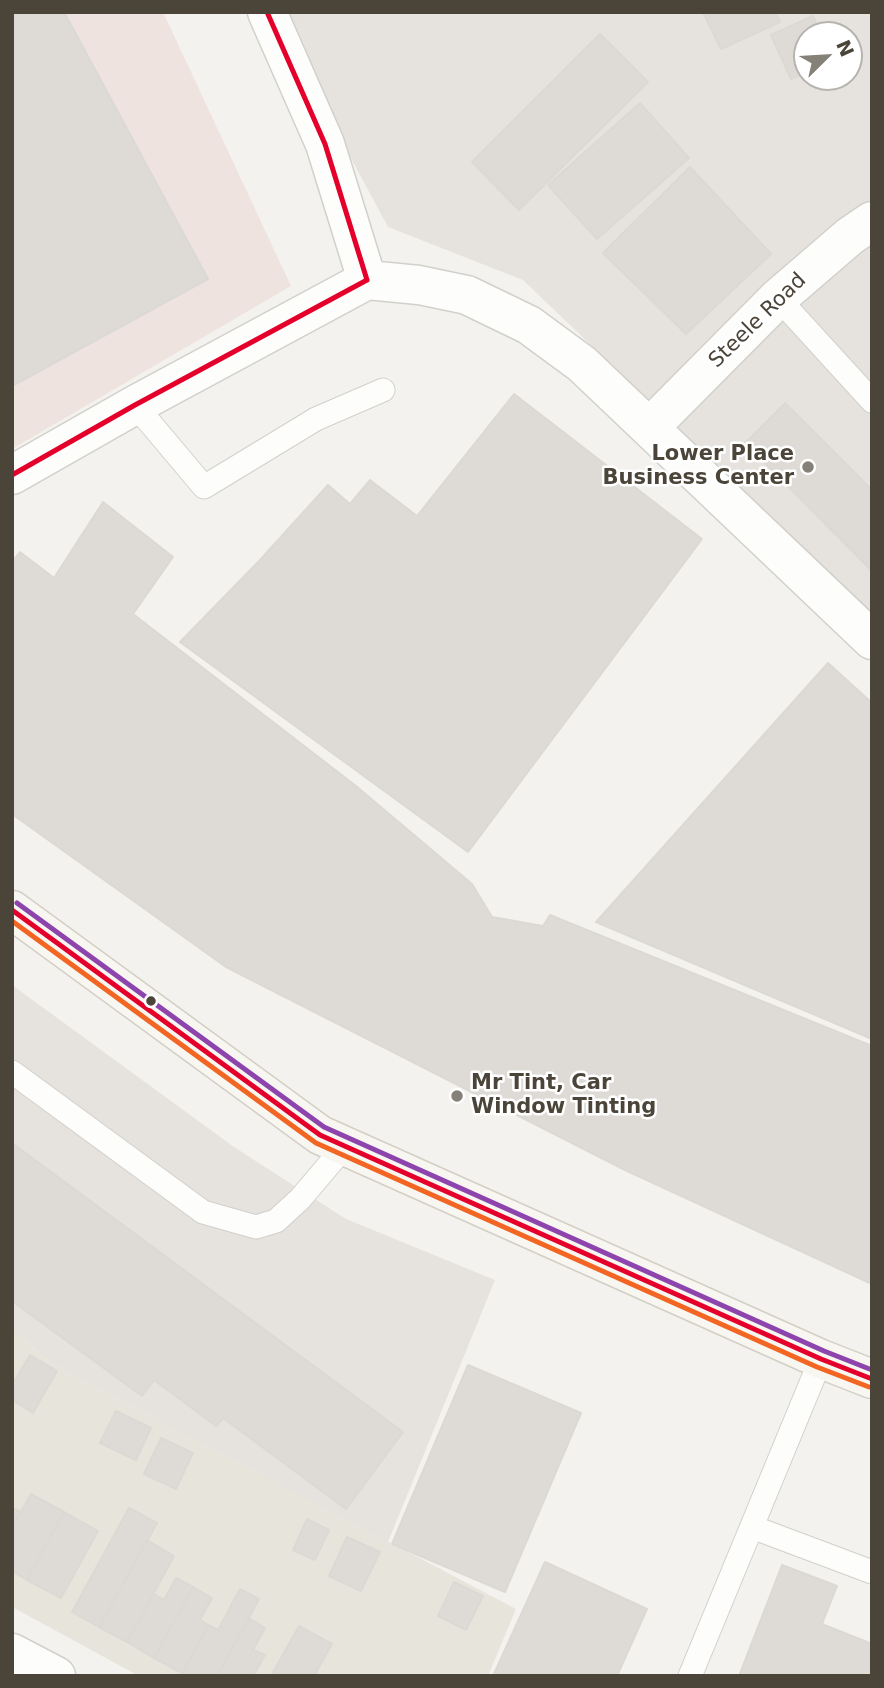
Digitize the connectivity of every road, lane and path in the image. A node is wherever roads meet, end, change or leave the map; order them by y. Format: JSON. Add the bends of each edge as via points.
{"nodes":[{"id":1,"x":267,"y":12,"type":"edge"},
{"id":2,"x":872,"y":221,"type":"edge"},
{"id":3,"x":367,"y":280,"type":"junction"},
{"id":4,"x":778,"y":298,"type":"junction"},
{"id":5,"x":383,"y":390,"type":"dead end"},
{"id":6,"x":872,"y":401,"type":"edge"},
{"id":7,"x":135,"y":405,"type":"junction"},
{"id":8,"x":650,"y":427,"type":"junction"},
{"id":9,"x":12,"y":475,"type":"edge"},
{"id":10,"x":872,"y":640,"type":"edge"},
{"id":11,"x":12,"y":910,"type":"edge"},
{"id":12,"x":12,"y":1072,"type":"edge"},
{"id":13,"x":344,"y":1147,"type":"junction"},
{"id":14,"x":821,"y":1359,"type":"junction"},
{"id":15,"x":872,"y":1379,"type":"edge"},
{"id":16,"x":752,"y":1527,"type":"junction"},
{"id":17,"x":872,"y":1572,"type":"edge"},
{"id":18,"x":12,"y":1653,"type":"edge"},
{"id":19,"x":55,"y":1676,"type":"edge"},
{"id":20,"x":690,"y":1676,"type":"edge"}],
"edges":[{"from":1,"to":3,"type":"street","via":[[325,144]]},
{"from":2,"to":4,"type":"street","name":"Steele Road"},
{"from":3,"to":7,"type":"street"},
{"from":3,"to":8,"type":"street","via":[[467,295],[529,325],[582,364]]},
{"from":4,"to":6,"type":"lane"},
{"from":4,"to":8,"type":"street","name":"Steele Road"},
{"from":5,"to":7,"type":"lane","via":[[316,419],[204,487]]},
{"from":7,"to":9,"type":"street"},
{"from":8,"to":10,"type":"street"},
{"from":11,"to":13,"type":"main road","via":[[320,1135]]},
{"from":12,"to":13,"type":"lane","via":[[203,1212],[256,1227],[276,1221]]},
{"from":13,"to":14,"type":"main road"},
{"from":14,"to":15,"type":"main road"},
{"from":14,"to":16,"type":"lane"},
{"from":16,"to":17,"type":"lane"},
{"from":16,"to":20,"type":"lane"},
{"from":18,"to":19,"type":"street"}]}
